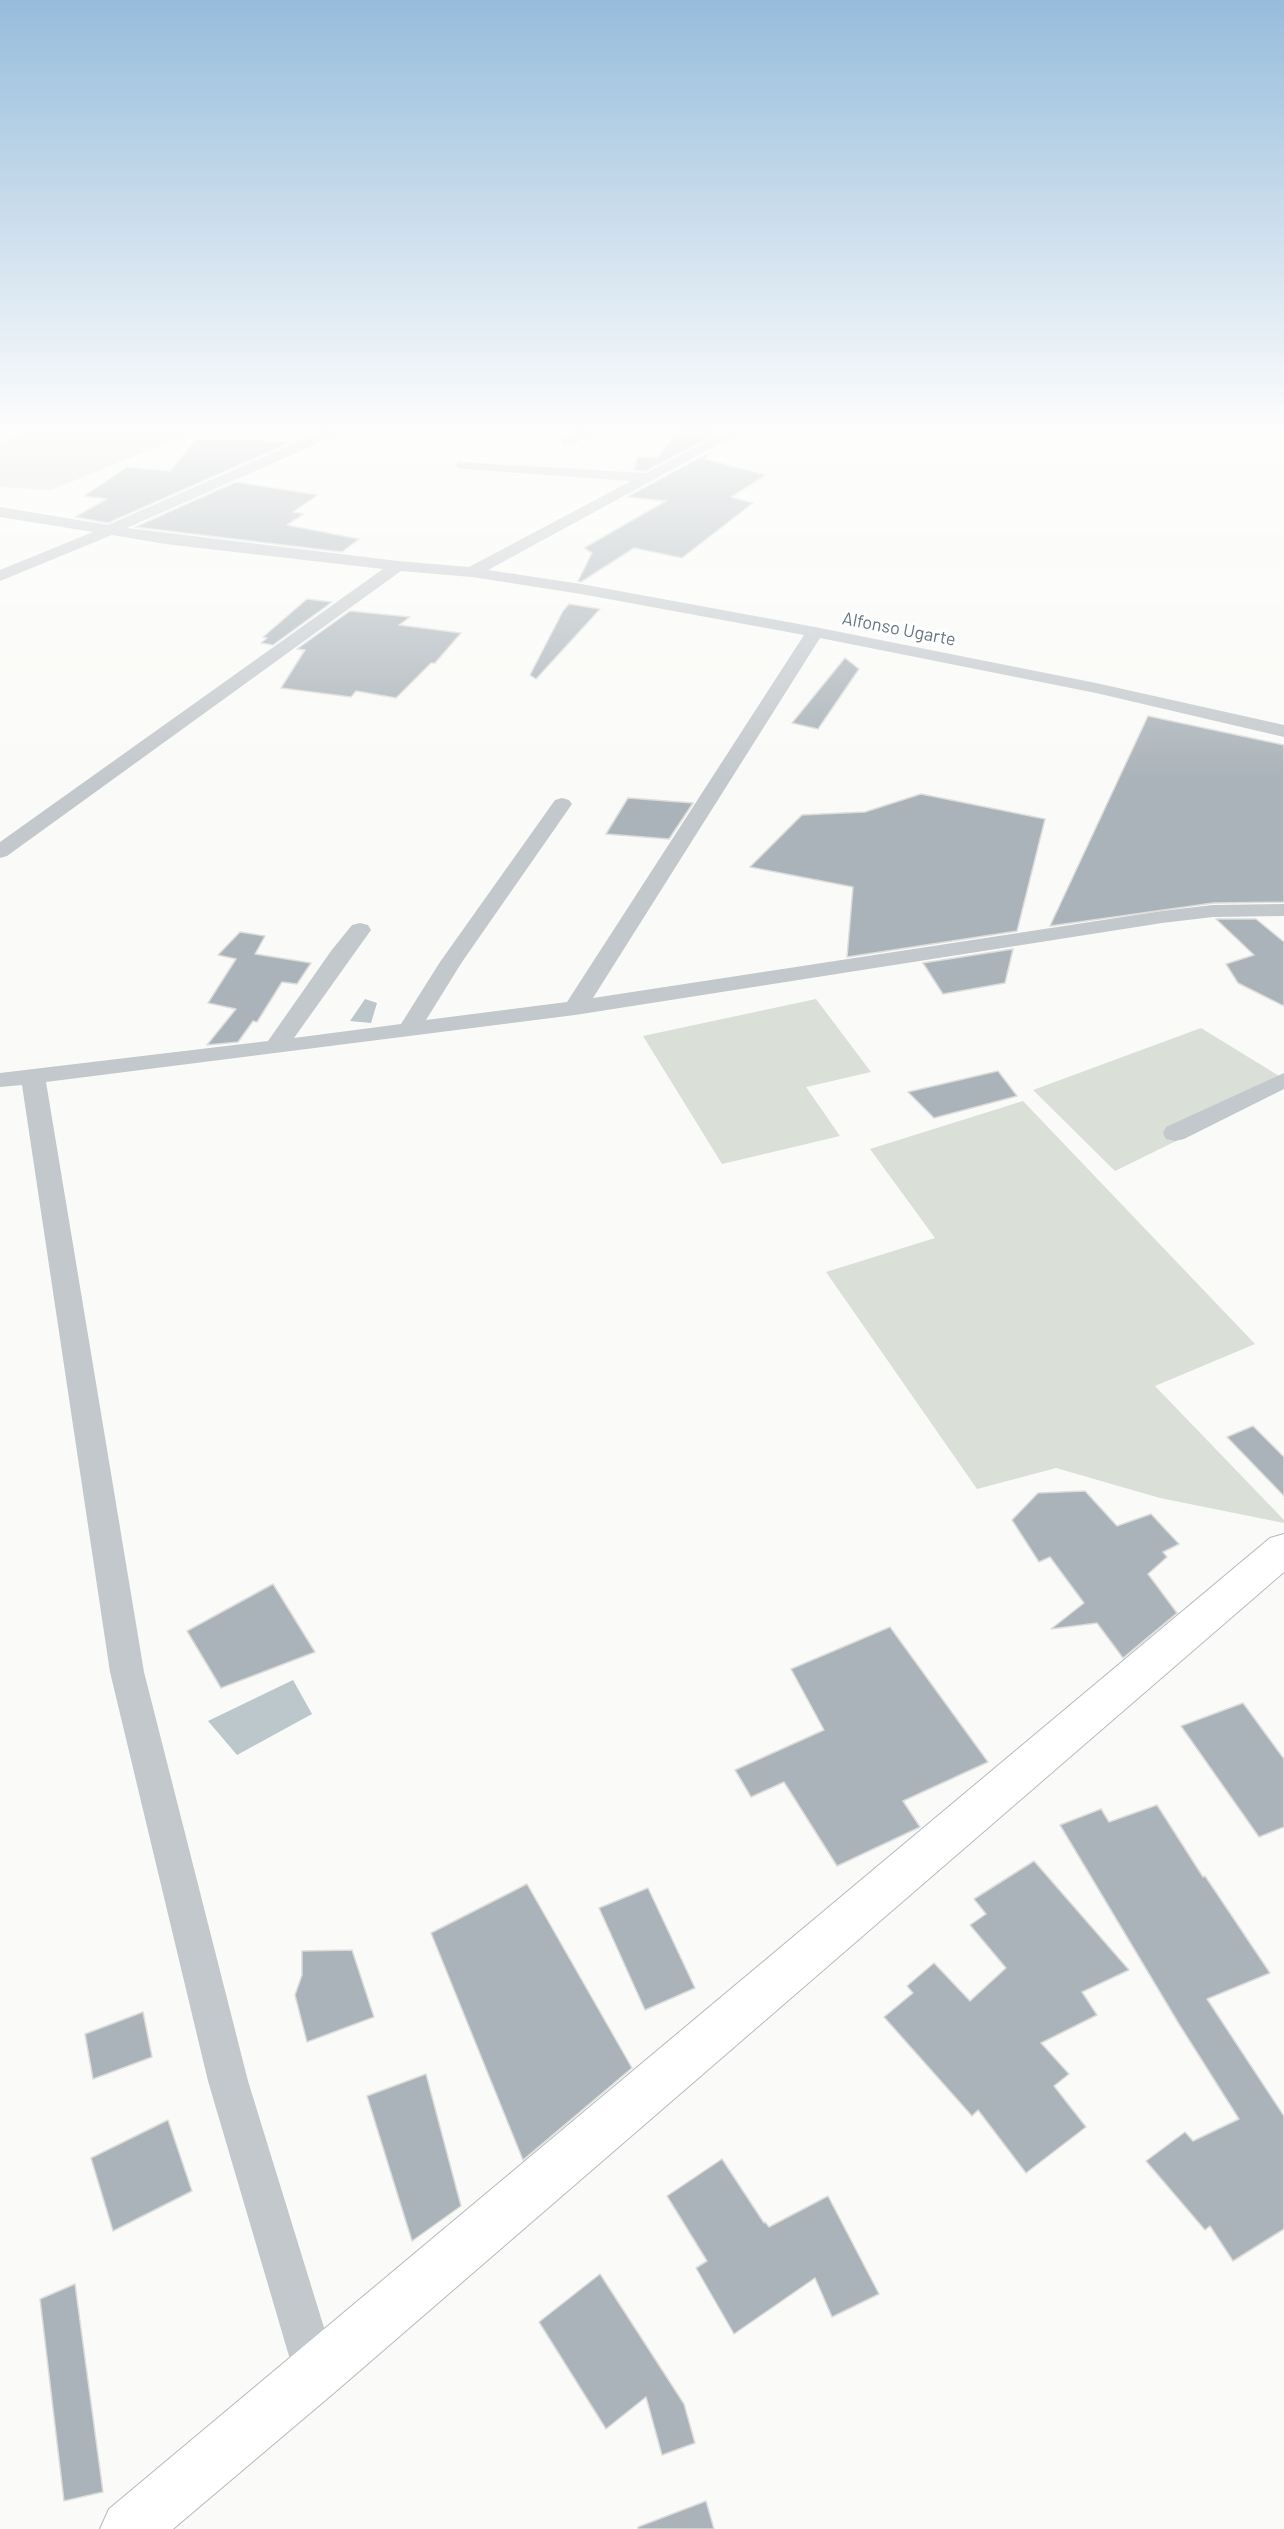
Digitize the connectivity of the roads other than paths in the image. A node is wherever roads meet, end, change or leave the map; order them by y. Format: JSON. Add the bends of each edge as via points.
{"nodes":[{"id":1,"x":79,"y":543,"type":"edge"},
{"id":2,"x":200,"y":543,"type":"edge"},
{"id":3,"x":527,"y":543,"type":"edge"},
{"id":4,"x":398,"y":566,"type":"junction"},
{"id":5,"x":472,"y":572,"type":"junction"},
{"id":6,"x":0,"y":576,"type":"edge"},
{"id":7,"x":815,"y":632,"type":"junction"},
{"id":8,"x":1284,"y":731,"type":"edge"},
{"id":9,"x":562,"y":804,"type":"dead end"},
{"id":10,"x":0,"y":852,"type":"edge"},
{"id":11,"x":1284,"y":910,"type":"edge"},
{"id":12,"x":360,"y":930,"type":"dead end"},
{"id":13,"x":575,"y":1008,"type":"junction"},
{"id":14,"x":410,"y":1028,"type":"junction"},
{"id":15,"x":276,"y":1047,"type":"junction"},
{"id":16,"x":33,"y":1075,"type":"junction"},
{"id":17,"x":0,"y":1080,"type":"edge"},
{"id":18,"x":1284,"y":1080,"type":"edge"},
{"id":19,"x":1175,"y":1133,"type":"dead end"},
{"id":20,"x":1284,"y":1549,"type":"edge"},
{"id":21,"x":316,"y":2373,"type":"junction"},
{"id":22,"x":129,"y":2529,"type":"edge"}],
"edges":[{"from":1,"to":6,"type":"street"},
{"from":2,"to":4,"type":"street","name":"Alfonso Ugarte"},
{"from":3,"to":5,"type":"street"},
{"from":4,"to":5,"type":"street","name":"Alfonso Ugarte"},
{"from":4,"to":10,"type":"street"},
{"from":5,"to":7,"type":"street","name":"Alfonso Ugarte"},
{"from":7,"to":8,"type":"street","name":"Alfonso Ugarte","via":[[1096,688]]},
{"from":7,"to":13,"type":"street"},
{"from":9,"to":14,"type":"street","via":[[451,962]]},
{"from":11,"to":13,"type":"street","via":[[1213,911],[1162,917]]},
{"from":12,"to":15,"type":"street"},
{"from":13,"to":14,"type":"street"},
{"from":14,"to":15,"type":"street"},
{"from":15,"to":16,"type":"street"},
{"from":16,"to":17,"type":"street"},
{"from":16,"to":21,"type":"street","via":[[127,1672],[228,2081]]},
{"from":18,"to":19,"type":"street"},
{"from":20,"to":21,"type":"main road"},
{"from":21,"to":22,"type":"main road"}]}
